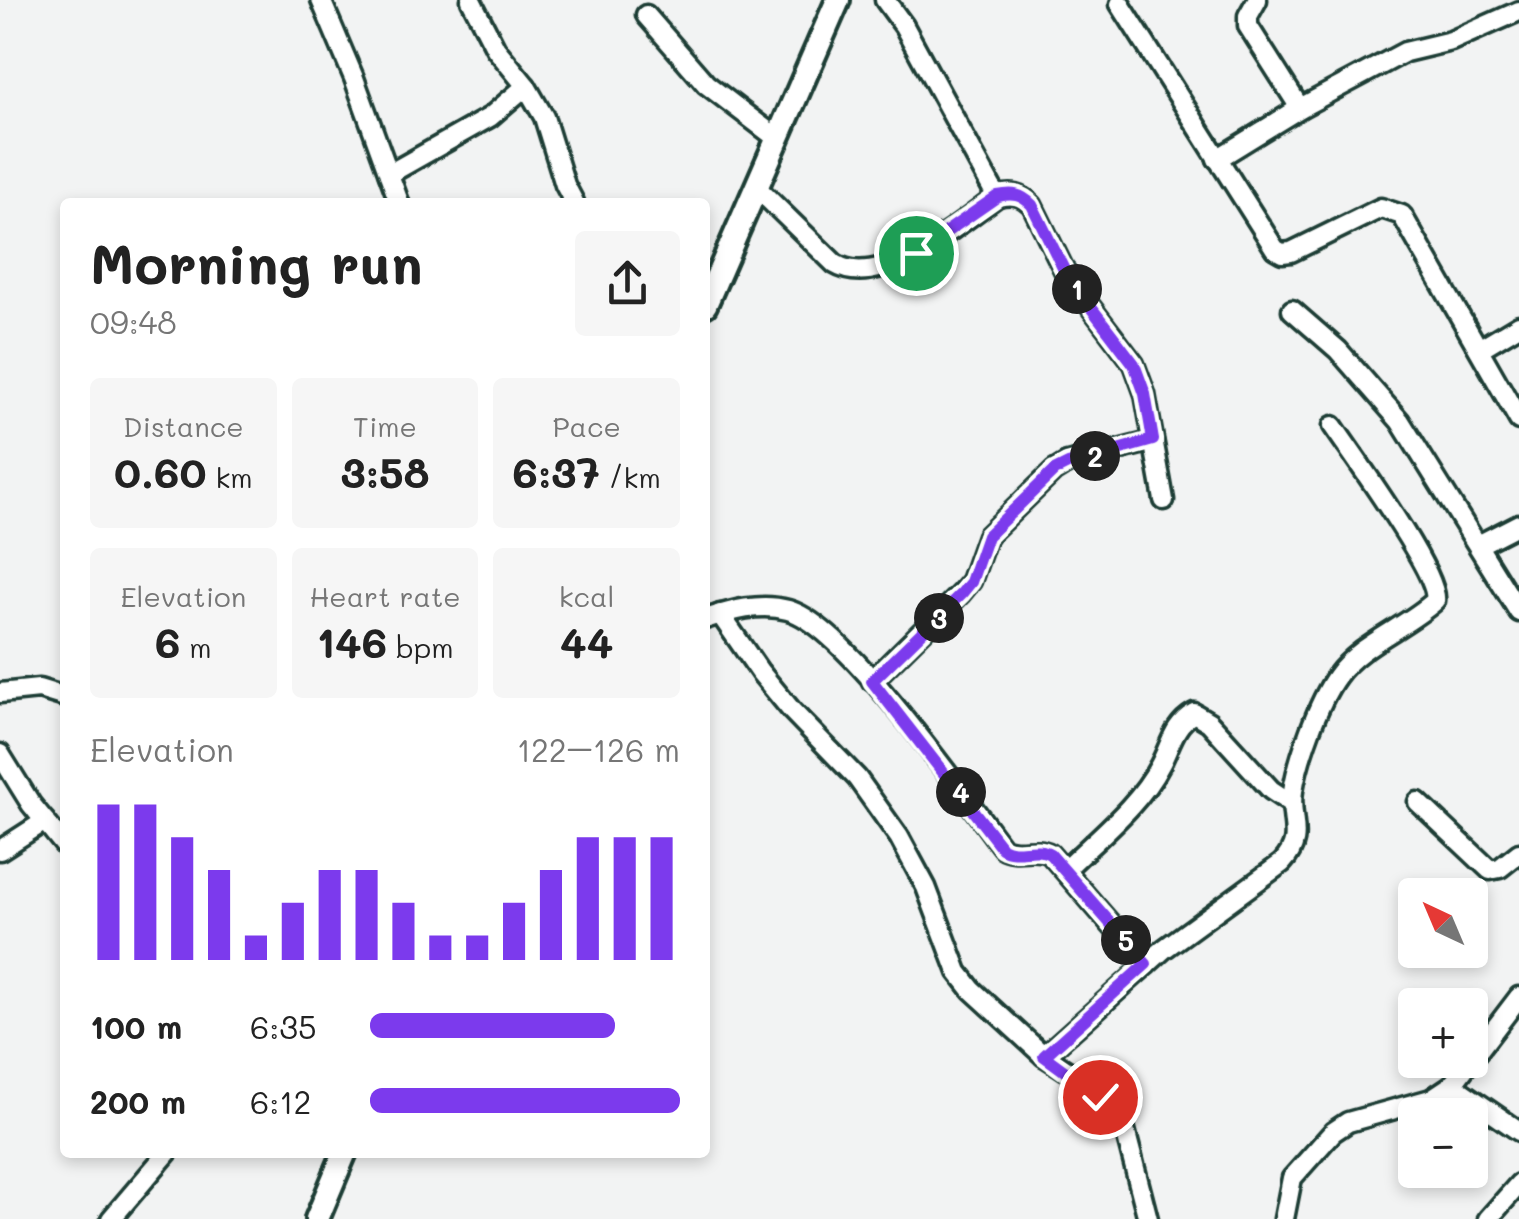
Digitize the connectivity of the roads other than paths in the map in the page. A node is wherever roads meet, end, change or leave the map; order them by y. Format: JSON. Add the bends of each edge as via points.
{"nodes":[{"id":1,"x":320,"y":0,"type":"edge"},
{"id":2,"x":470,"y":0,"type":"edge"},
{"id":3,"x":838,"y":0,"type":"edge"},
{"id":4,"x":885,"y":0,"type":"edge"},
{"id":5,"x":1257,"y":0,"type":"edge"},
{"id":6,"x":1120,"y":4,"type":"dead end"},
{"id":7,"x":1519,"y":11,"type":"edge"},
{"id":8,"x":646,"y":15,"type":"dead end"},
{"id":9,"x":526,"y":86,"type":"junction"},
{"id":10,"x":1300,"y":108,"type":"junction"},
{"id":11,"x":778,"y":139,"type":"junction"},
{"id":12,"x":1217,"y":158,"type":"junction"},
{"id":13,"x":389,"y":174,"type":"junction"},
{"id":14,"x":756,"y":188,"type":"junction"},
{"id":15,"x":998,"y":196,"type":"junction"},
{"id":16,"x":398,"y":198,"type":"edge"},
{"id":17,"x":572,"y":198,"type":"edge"},
{"id":18,"x":710,"y":294,"type":"edge"},
{"id":19,"x":1292,"y":310,"type":"dead end"},
{"id":20,"x":1519,"y":325,"type":"edge"},
{"id":21,"x":1479,"y":349,"type":"junction"},
{"id":22,"x":1519,"y":420,"type":"edge"},
{"id":23,"x":1334,"y":426,"type":"dead end"},
{"id":24,"x":1153,"y":440,"type":"junction"},
{"id":25,"x":1164,"y":500,"type":"dead end"},
{"id":26,"x":1519,"y":524,"type":"edge"},
{"id":27,"x":1478,"y":545,"type":"junction"},
{"id":28,"x":1519,"y":612,"type":"edge"},
{"id":29,"x":713,"y":617,"type":"edge"},
{"id":30,"x":872,"y":681,"type":"junction"},
{"id":31,"x":0,"y":693,"type":"edge"},
{"id":32,"x":60,"y":695,"type":"edge"},
{"id":33,"x":0,"y":754,"type":"edge"},
{"id":34,"x":1418,"y":802,"type":"dead end"},
{"id":35,"x":1292,"y":804,"type":"junction"},
{"id":36,"x":45,"y":822,"type":"junction"},
{"id":37,"x":60,"y":840,"type":"edge"},
{"id":38,"x":0,"y":850,"type":"edge"},
{"id":39,"x":1519,"y":853,"type":"edge"},
{"id":40,"x":1065,"y":870,"type":"junction"},
{"id":41,"x":1146,"y":964,"type":"junction"},
{"id":42,"x":1519,"y":997,"type":"edge"},
{"id":43,"x":1044,"y":1056,"type":"junction"},
{"id":44,"x":1452,"y":1085,"type":"junction"},
{"id":45,"x":1519,"y":1130,"type":"edge"},
{"id":46,"x":163,"y":1158,"type":"edge"},
{"id":47,"x":342,"y":1158,"type":"edge"},
{"id":48,"x":1519,"y":1184,"type":"edge"},
{"id":49,"x":111,"y":1219,"type":"edge"},
{"id":50,"x":317,"y":1219,"type":"edge"},
{"id":51,"x":1148,"y":1219,"type":"edge"},
{"id":52,"x":1284,"y":1219,"type":"edge"},
{"id":53,"x":1488,"y":1219,"type":"edge"}],
"edges":[{"from":1,"to":13,"type":"street"},
{"from":2,"to":9,"type":"street"},
{"from":3,"to":11,"type":"main road"},
{"from":4,"to":15,"type":"street"},
{"from":5,"to":10,"type":"street","via":[[1248,26]]},
{"from":6,"to":12,"type":"street"},
{"from":7,"to":10,"type":"street","via":[[1451,42],[1405,52]]},
{"from":8,"to":11,"type":"street","via":[[706,84]]},
{"from":9,"to":13,"type":"street","via":[[490,118]]},
{"from":9,"to":17,"type":"street","via":[[544,116]]},
{"from":10,"to":12,"type":"street"},
{"from":11,"to":14,"type":"main road"},
{"from":12,"to":21,"type":"street","via":[[1282,253],[1370,211],[1402,215]]},
{"from":13,"to":16,"type":"street"},
{"from":14,"to":15,"type":"street","via":[[835,264],[859,272],[916,253]]},
{"from":14,"to":18,"type":"main road"},
{"from":15,"to":24,"type":"street","via":[[1013,194],[1032,205],[1067,276],[1125,349],[1145,394]]},
{"from":19,"to":27,"type":"street","via":[[1338,350],[1400,421]]},
{"from":20,"to":21,"type":"street"},
{"from":21,"to":22,"type":"street"},
{"from":23,"to":35,"type":"street","via":[[1437,593],[1426,610],[1339,672],[1312,729]]},
{"from":24,"to":25,"type":"street"},
{"from":24,"to":30,"type":"street","via":[[1054,471],[987,536],[962,593]]},
{"from":26,"to":27,"type":"street"},
{"from":27,"to":28,"type":"street"},
{"from":29,"to":30,"type":"street","via":[[742,608],[786,609],[814,621]]},
{"from":29,"to":43,"type":"street","via":[[900,836],[958,972]]},
{"from":30,"to":40,"type":"street","via":[[1002,848],[1042,850]]},
{"from":31,"to":32,"type":"street","via":[[40,689]]},
{"from":33,"to":36,"type":"street"},
{"from":34,"to":39,"type":"street","via":[[1490,870]]},
{"from":35,"to":40,"type":"street","via":[[1194,714],[1175,731],[1160,766],[1129,806]]},
{"from":35,"to":41,"type":"street","via":[[1293,851]]},
{"from":36,"to":37,"type":"street"},
{"from":36,"to":38,"type":"street"},
{"from":40,"to":41,"type":"street"},
{"from":41,"to":43,"type":"street"},
{"from":42,"to":44,"type":"street"},
{"from":43,"to":51,"type":"street","via":[[1122,1118]]},
{"from":44,"to":45,"type":"street"},
{"from":44,"to":52,"type":"street","via":[[1431,1099],[1332,1132],[1292,1178]]},
{"from":46,"to":49,"type":"street"},
{"from":47,"to":50,"type":"main road"},
{"from":48,"to":53,"type":"street"}]}
